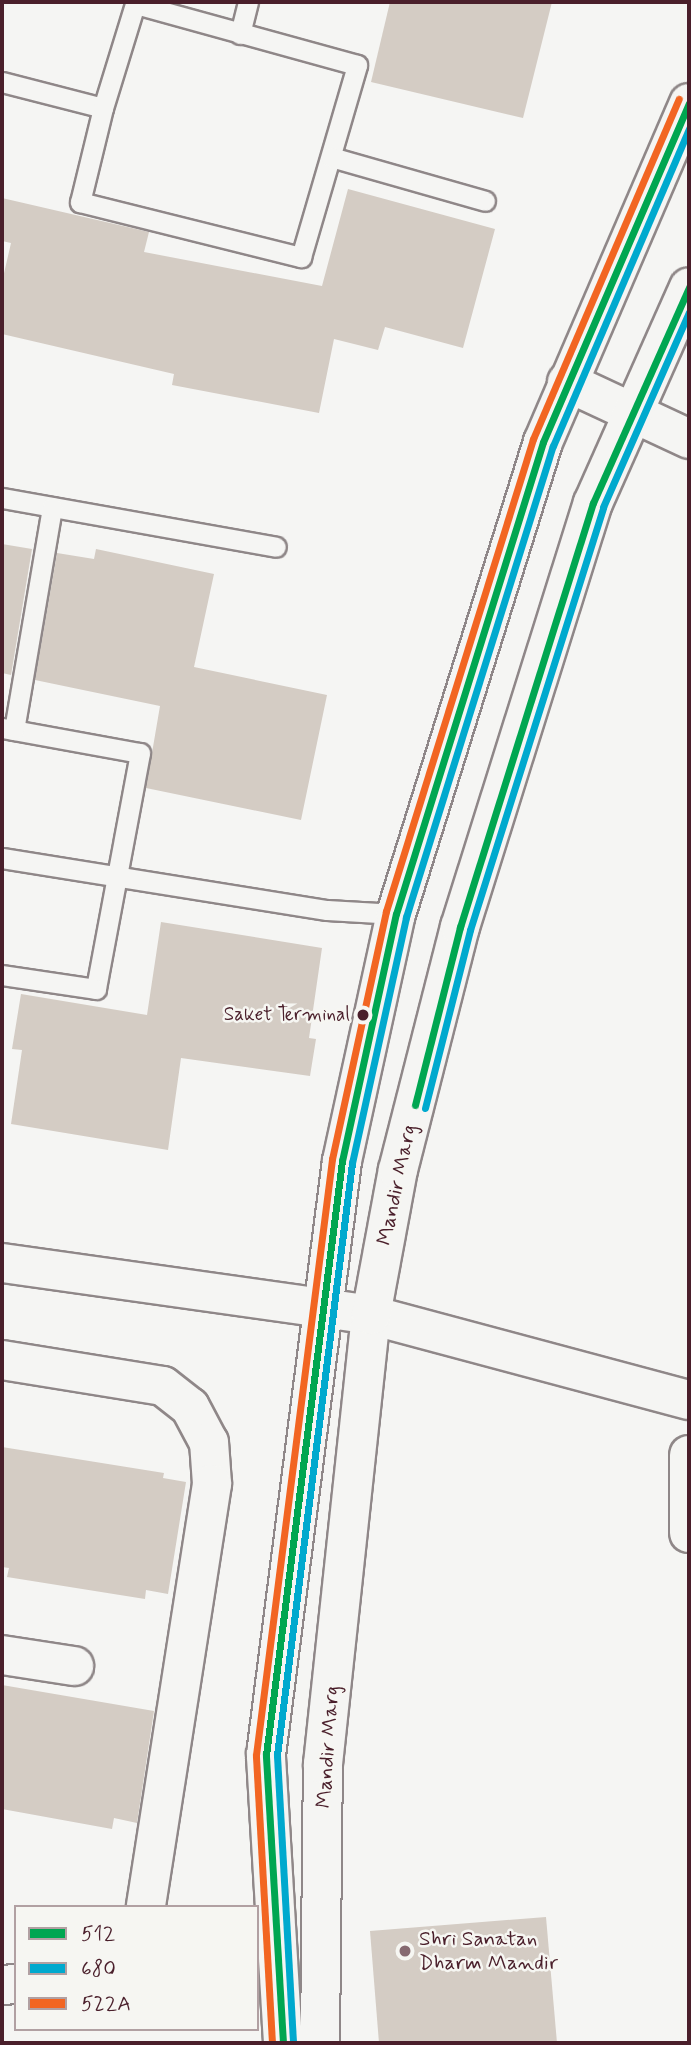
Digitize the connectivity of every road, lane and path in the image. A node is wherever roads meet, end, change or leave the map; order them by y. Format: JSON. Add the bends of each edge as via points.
{"nodes":[{"id":1,"x":248,"y":2,"type":"edge"},
{"id":2,"x":240,"y":34,"type":"junction"},
{"id":3,"x":2,"y":82,"type":"edge"},
{"id":4,"x":689,"y":103,"type":"edge"},
{"id":5,"x":103,"y":108,"type":"junction"},
{"id":6,"x":331,"y":157,"type":"junction"},
{"id":7,"x":485,"y":201,"type":"dead end"},
{"id":8,"x":689,"y":287,"type":"edge"},
{"id":9,"x":567,"y":382,"type":"junction"},
{"id":10,"x":631,"y":411,"type":"junction"},
{"id":11,"x":689,"y":439,"type":"edge"},
{"id":12,"x":2,"y":498,"type":"edge"},
{"id":13,"x":52,"y":507,"type":"junction"},
{"id":14,"x":276,"y":547,"type":"dead end"},
{"id":15,"x":8,"y":729,"type":"edge"},
{"id":16,"x":2,"y":858,"type":"edge"},
{"id":17,"x":116,"y":876,"type":"junction"},
{"id":18,"x":396,"y":914,"type":"junction"},
{"id":19,"x":2,"y":975,"type":"edge"},
{"id":20,"x":2,"y":1262,"type":"edge"},
{"id":21,"x":323,"y":1306,"type":"junction"},
{"id":22,"x":371,"y":1315,"type":"junction"},
{"id":23,"x":2,"y":1360,"type":"edge"},
{"id":24,"x":689,"y":1400,"type":"edge"},
{"id":25,"x":689,"y":1455,"type":"edge"},
{"id":26,"x":689,"y":1533,"type":"edge"},
{"id":27,"x":2,"y":1654,"type":"edge"},
{"id":28,"x":74,"y":1666,"type":"dead end"},
{"id":29,"x":146,"y":1905,"type":"edge"},
{"id":30,"x":283,"y":2043,"type":"edge"},
{"id":31,"x":320,"y":2043,"type":"edge"}],
"edges":[{"from":1,"to":2,"type":"lane"},
{"from":2,"to":5,"type":"lane","via":[[135,4]]},
{"from":2,"to":6,"type":"lane","via":[[357,65]]},
{"from":3,"to":5,"type":"lane"},
{"from":4,"to":9,"type":"main road"},
{"from":5,"to":6,"type":"lane","via":[[80,202],[301,257]]},
{"from":6,"to":7,"type":"lane"},
{"from":8,"to":10,"type":"main road","name":"Mandir Marg"},
{"from":9,"to":10,"type":"main road"},
{"from":9,"to":18,"type":"main road","via":[[543,442]]},
{"from":10,"to":11,"type":"main road"},
{"from":10,"to":22,"type":"main road","name":"Mandir Marg","via":[[593,503],[460,927],[398,1170]]},
{"from":12,"to":13,"type":"lane"},
{"from":13,"to":14,"type":"lane"},
{"from":13,"to":15,"type":"lane"},
{"from":15,"to":17,"type":"lane","via":[[140,753]]},
{"from":16,"to":17,"type":"lane"},
{"from":17,"to":18,"type":"lane","via":[[327,910]]},
{"from":17,"to":19,"type":"lane","via":[[96,989]]},
{"from":18,"to":21,"type":"main road","via":[[342,1161]]},
{"from":20,"to":21,"type":"main road"},
{"from":21,"to":22,"type":"main road"},
{"from":21,"to":30,"type":"main road","via":[[266,1755]]},
{"from":22,"to":24,"type":"main road"},
{"from":22,"to":31,"type":"main road","name":"Mandir Marg","via":[[323,1764]]},
{"from":23,"to":29,"type":"main road","via":[[163,1386],[190,1407],[209,1442],[212,1484]]},
{"from":25,"to":26,"type":"main road"},
{"from":27,"to":28,"type":"main road"}]}
